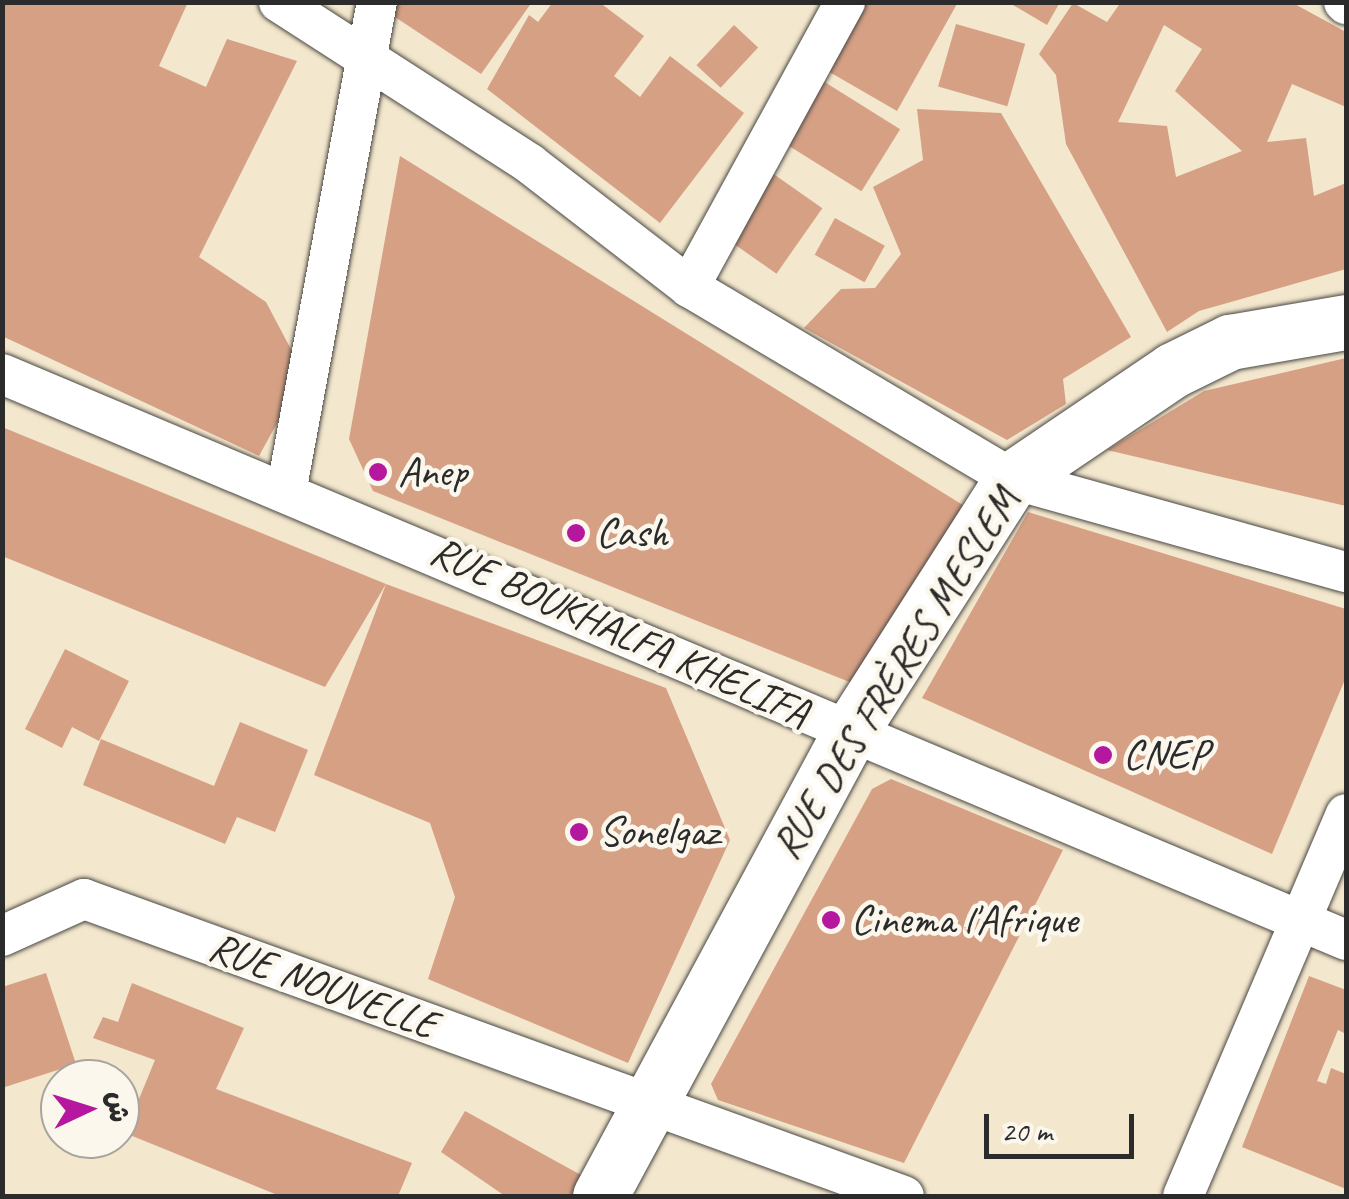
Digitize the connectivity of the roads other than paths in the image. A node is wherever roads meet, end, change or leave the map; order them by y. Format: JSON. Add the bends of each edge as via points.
{"nodes":[{"id":1,"x":280,"y":2,"type":"edge"},
{"id":2,"x":377,"y":2,"type":"edge"},
{"id":3,"x":844,"y":2,"type":"edge"},
{"id":4,"x":367,"y":58,"type":"junction"},
{"id":5,"x":689,"y":287,"type":"junction"},
{"id":6,"x":1346,"y":322,"type":"edge"},
{"id":7,"x":2,"y":374,"type":"edge"},
{"id":8,"x":1012,"y":480,"type":"junction"},
{"id":9,"x":288,"y":488,"type":"junction"},
{"id":10,"x":1346,"y":572,"type":"edge"},
{"id":11,"x":850,"y":732,"type":"junction"},
{"id":12,"x":1346,"y":814,"type":"edge"},
{"id":13,"x":1300,"y":919,"type":"junction"},
{"id":14,"x":2,"y":936,"type":"edge"},
{"id":15,"x":1346,"y":940,"type":"edge"},
{"id":16,"x":646,"y":1104,"type":"junction"},
{"id":17,"x":600,"y":1196,"type":"edge"},
{"id":18,"x":904,"y":1196,"type":"edge"},
{"id":19,"x":1182,"y":1196,"type":"edge"}],
"edges":[{"from":1,"to":4,"type":"street"},
{"from":2,"to":4,"type":"street"},
{"from":3,"to":5,"type":"street"},
{"from":4,"to":5,"type":"street","via":[[530,164]]},
{"from":4,"to":9,"type":"street"},
{"from":5,"to":8,"type":"street"},
{"from":6,"to":8,"type":"street","name":"RUE DES FRÈRES MESLEM","via":[[1230,342],[1173,370]]},
{"from":7,"to":9,"type":"street","name":"RUE BOUKHALFA KHELIFA"},
{"from":8,"to":10,"type":"street"},
{"from":8,"to":11,"type":"street","name":"RUE DES FRÈRES MESLEM"},
{"from":9,"to":11,"type":"street","name":"RUE BOUKHALFA KHELIFA"},
{"from":11,"to":13,"type":"street","name":"RUE BOUKHALFA KHELIFA"},
{"from":11,"to":16,"type":"street","name":"RUE DES FRÈRES MESLEM"},
{"from":12,"to":13,"type":"street"},
{"from":13,"to":15,"type":"street","name":"RUE BOUKHALFA KHELIFA"},
{"from":13,"to":19,"type":"street"},
{"from":14,"to":16,"type":"street","name":"RUE NOUVELLE","via":[[84,899]]},
{"from":16,"to":17,"type":"street","name":"RUE DES FRÈRES MESLEM"},
{"from":16,"to":18,"type":"street","name":"RUE NOUVELLE"}]}
